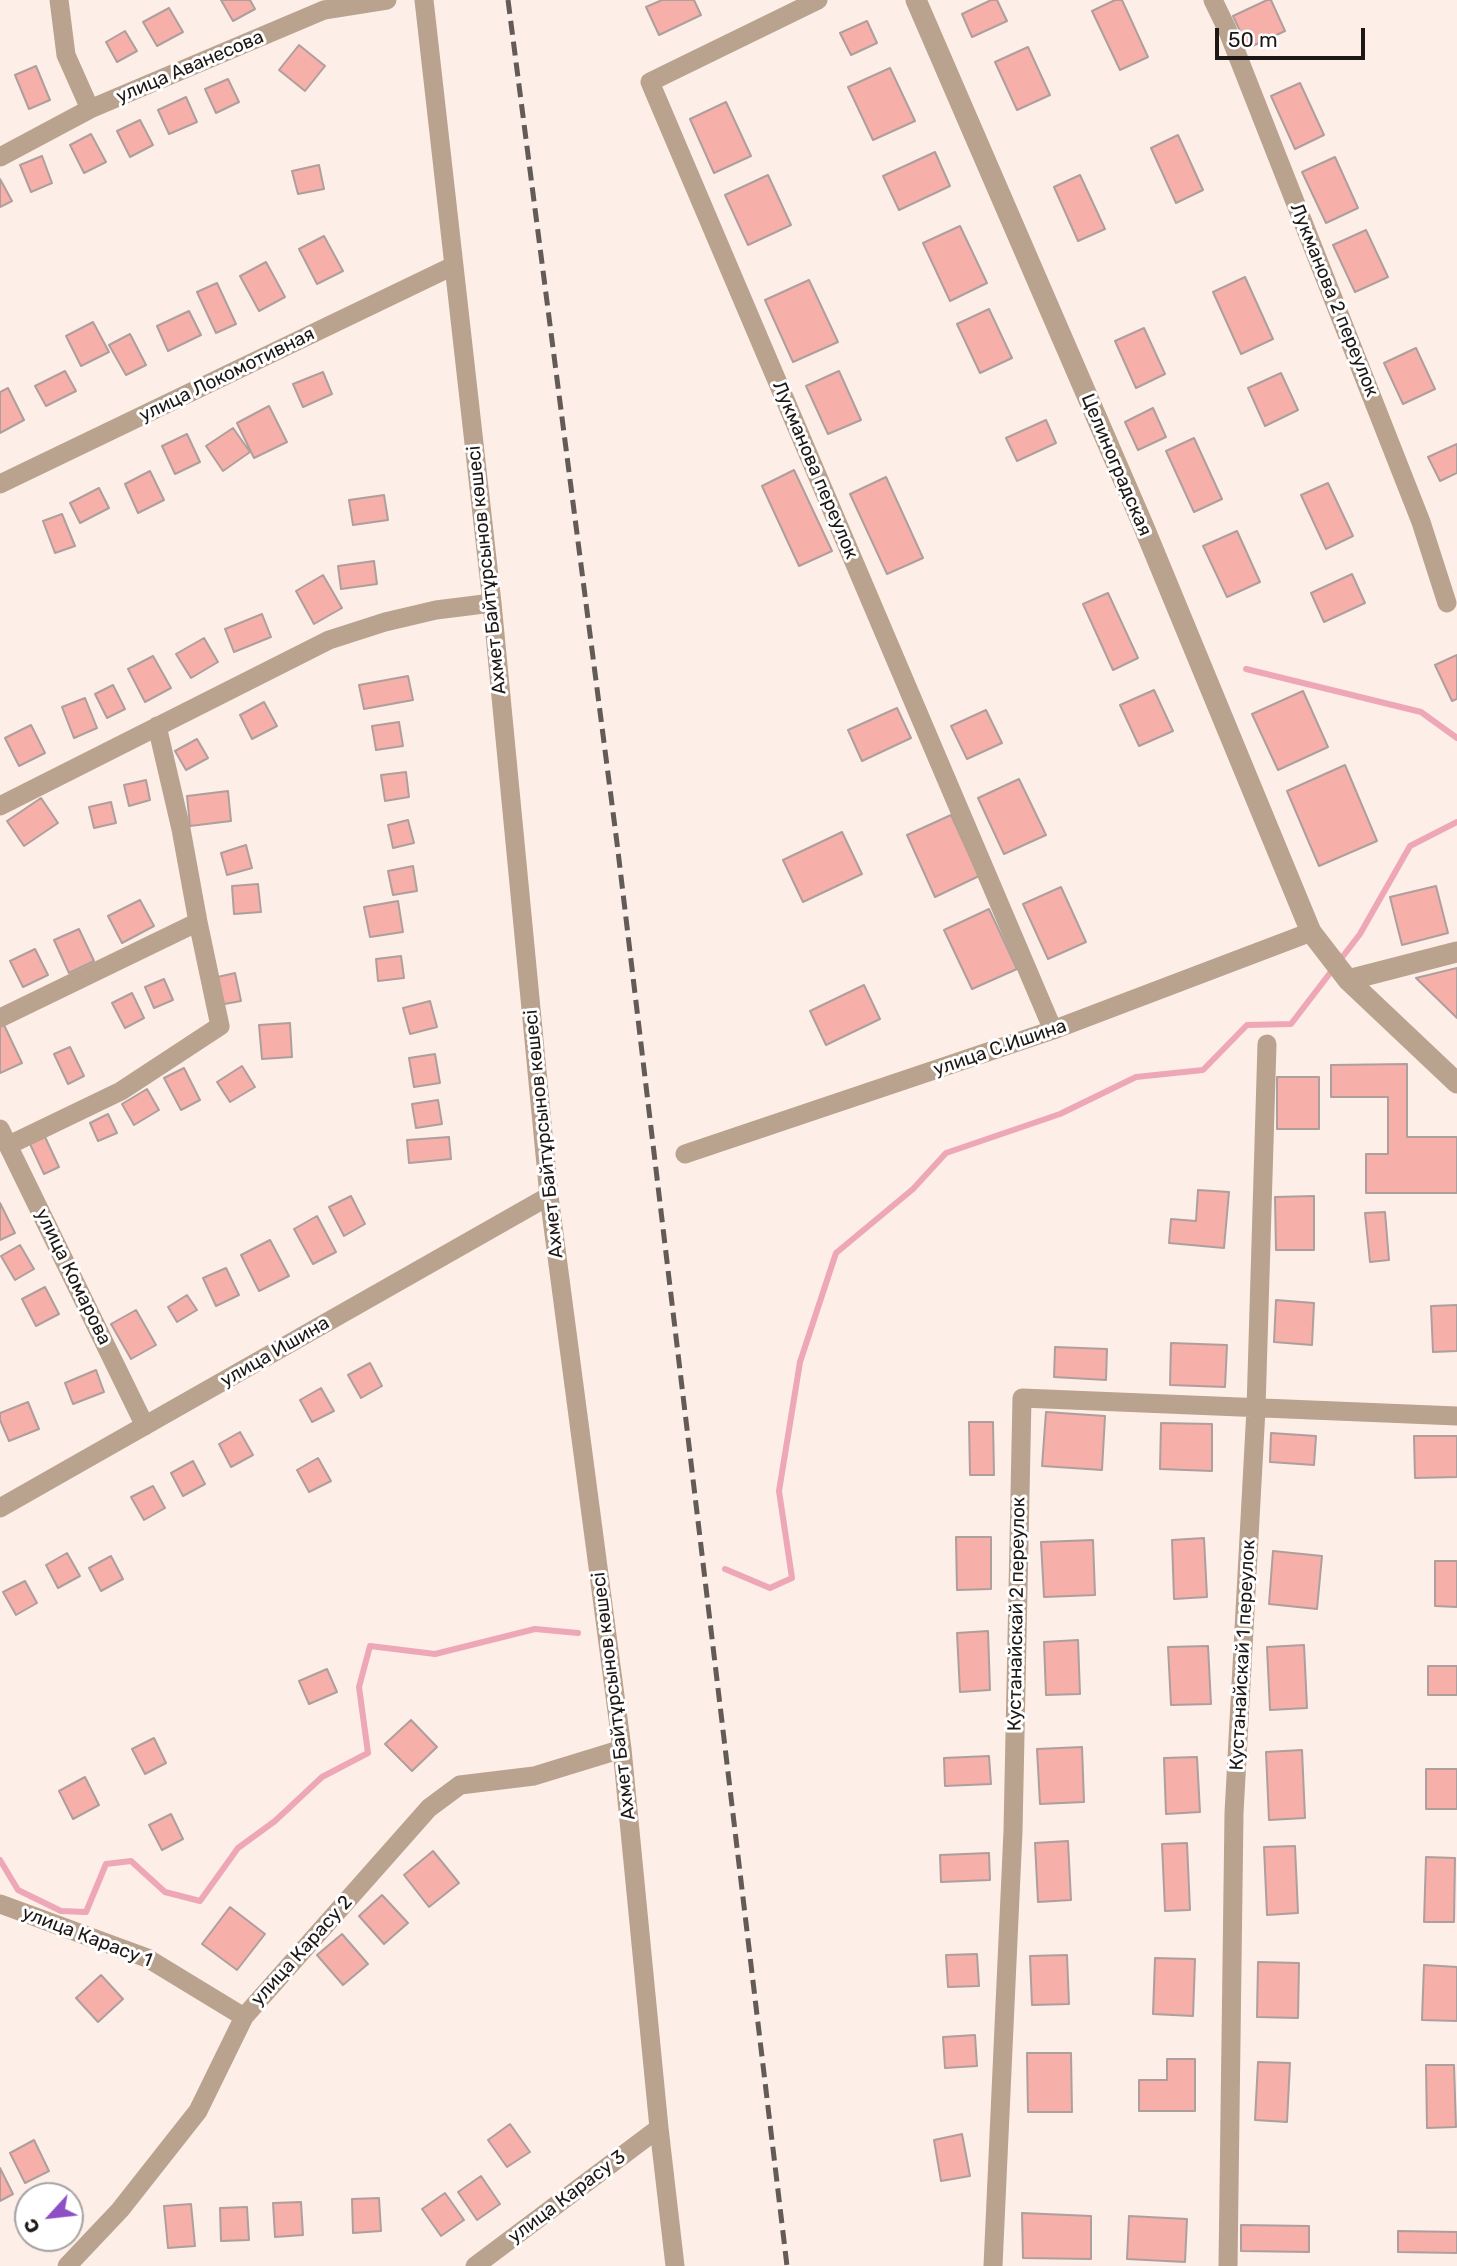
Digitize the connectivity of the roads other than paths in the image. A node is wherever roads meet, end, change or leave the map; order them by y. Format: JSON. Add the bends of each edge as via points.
{"nodes":[{"id":1,"x":59,"y":0,"type":"edge"},
{"id":2,"x":387,"y":0,"type":"edge"},
{"id":3,"x":424,"y":0,"type":"edge"},
{"id":4,"x":818,"y":0,"type":"edge"},
{"id":5,"x":916,"y":0,"type":"edge"},
{"id":6,"x":1213,"y":0,"type":"edge"},
{"id":7,"x":90,"y":110,"type":"junction"},
{"id":8,"x":0,"y":157,"type":"edge"},
{"id":9,"x":453,"y":266,"type":"junction"},
{"id":10,"x":0,"y":484,"type":"edge"},
{"id":11,"x":492,"y":603,"type":"junction"},
{"id":12,"x":1447,"y":603,"type":"dead end"},
{"id":13,"x":157,"y":726,"type":"junction"},
{"id":14,"x":0,"y":806,"type":"edge"},
{"id":15,"x":198,"y":922,"type":"junction"},
{"id":16,"x":1311,"y":932,"type":"junction"},
{"id":17,"x":1457,"y":951,"type":"edge"},
{"id":18,"x":1348,"y":979,"type":"junction"},
{"id":19,"x":0,"y":1018,"type":"edge"},
{"id":20,"x":1053,"y":1030,"type":"junction"},
{"id":21,"x":1267,"y":1044,"type":"dead end"},
{"id":22,"x":1457,"y":1083,"type":"edge"},
{"id":23,"x":4,"y":1137,"type":"edge"},
{"id":24,"x":685,"y":1154,"type":"dead end"},
{"id":25,"x":549,"y":1196,"type":"junction"},
{"id":26,"x":1256,"y":1409,"type":"junction"},
{"id":27,"x":1457,"y":1416,"type":"edge"},
{"id":28,"x":145,"y":1426,"type":"junction"},
{"id":29,"x":0,"y":1508,"type":"edge"},
{"id":30,"x":622,"y":1749,"type":"junction"},
{"id":31,"x":0,"y":1904,"type":"edge"},
{"id":32,"x":244,"y":2017,"type":"junction"},
{"id":33,"x":659,"y":2127,"type":"junction"},
{"id":34,"x":67,"y":2266,"type":"edge"},
{"id":35,"x":475,"y":2266,"type":"edge"},
{"id":36,"x":675,"y":2266,"type":"edge"},
{"id":37,"x":993,"y":2266,"type":"edge"},
{"id":38,"x":1228,"y":2266,"type":"edge"}],
"edges":[{"from":1,"to":7,"type":"street","via":[[66,55]]},
{"from":2,"to":7,"type":"street","name":"улица Аванесова","via":[[324,10]]},
{"from":3,"to":9,"type":"street","name":"Ахмет Байтұрсынов көшесі"},
{"from":4,"to":20,"type":"street","name":"Лукманова переулок","via":[[650,82]]},
{"from":5,"to":16,"type":"street","name":"Целиноградская","via":[[1143,525]]},
{"from":6,"to":12,"type":"street","name":"Лукманова 2 переулок","via":[[1421,522]]},
{"from":7,"to":8,"type":"street","name":"улица Аванесова"},
{"from":9,"to":10,"type":"street","name":"улица Локомотивная"},
{"from":9,"to":11,"type":"street","name":"Ахмет Байтұрсынов көшесі"},
{"from":11,"to":13,"type":"street","via":[[423,613],[329,640]]},
{"from":11,"to":25,"type":"street","name":"Ахмет Байтұрсынов көшесі"},
{"from":13,"to":14,"type":"street"},
{"from":13,"to":15,"type":"street"},
{"from":15,"to":19,"type":"street"},
{"from":15,"to":23,"type":"street","via":[[220,1026],[121,1091]]},
{"from":16,"to":18,"type":"street","name":"Целиноградская"},
{"from":16,"to":20,"type":"street","name":"улица С.Ишина"},
{"from":17,"to":18,"type":"street"},
{"from":18,"to":22,"type":"street"},
{"from":20,"to":24,"type":"street","name":"улица С.Ишина"},
{"from":21,"to":26,"type":"street","name":"Кустанайскай 1 переулок"},
{"from":23,"to":28,"type":"street","name":"улица Комарова"},
{"from":25,"to":28,"type":"street","name":"улица Ишина"},
{"from":25,"to":30,"type":"street","name":"Ахмет Байтұрсынов көшесі"},
{"from":26,"to":27,"type":"street","name":"Кустанайскай 2 переулок"},
{"from":26,"to":37,"type":"street","name":"Кустанайскай 2 переулок","via":[[1022,1398],[1013,1831]]},
{"from":26,"to":38,"type":"street","name":"Кустанайскай 1 переулок","via":[[1234,1813]]},
{"from":28,"to":29,"type":"street","name":"улица Ишина"},
{"from":30,"to":32,"type":"street","name":"улица Карасу 2","via":[[534,1776],[460,1785],[429,1808]]},
{"from":30,"to":33,"type":"street","name":"Ахмет Байтұрсынов көшесі"},
{"from":31,"to":32,"type":"street","name":"улица Карасу 1","via":[[147,1958]]},
{"from":32,"to":34,"type":"street","name":"улица Карасу 2","via":[[198,2111],[120,2210]]},
{"from":33,"to":35,"type":"street","name":"улица Карасу 3"},
{"from":33,"to":36,"type":"street","name":"Ахмет Байтұрсынов көшесі"}]}
